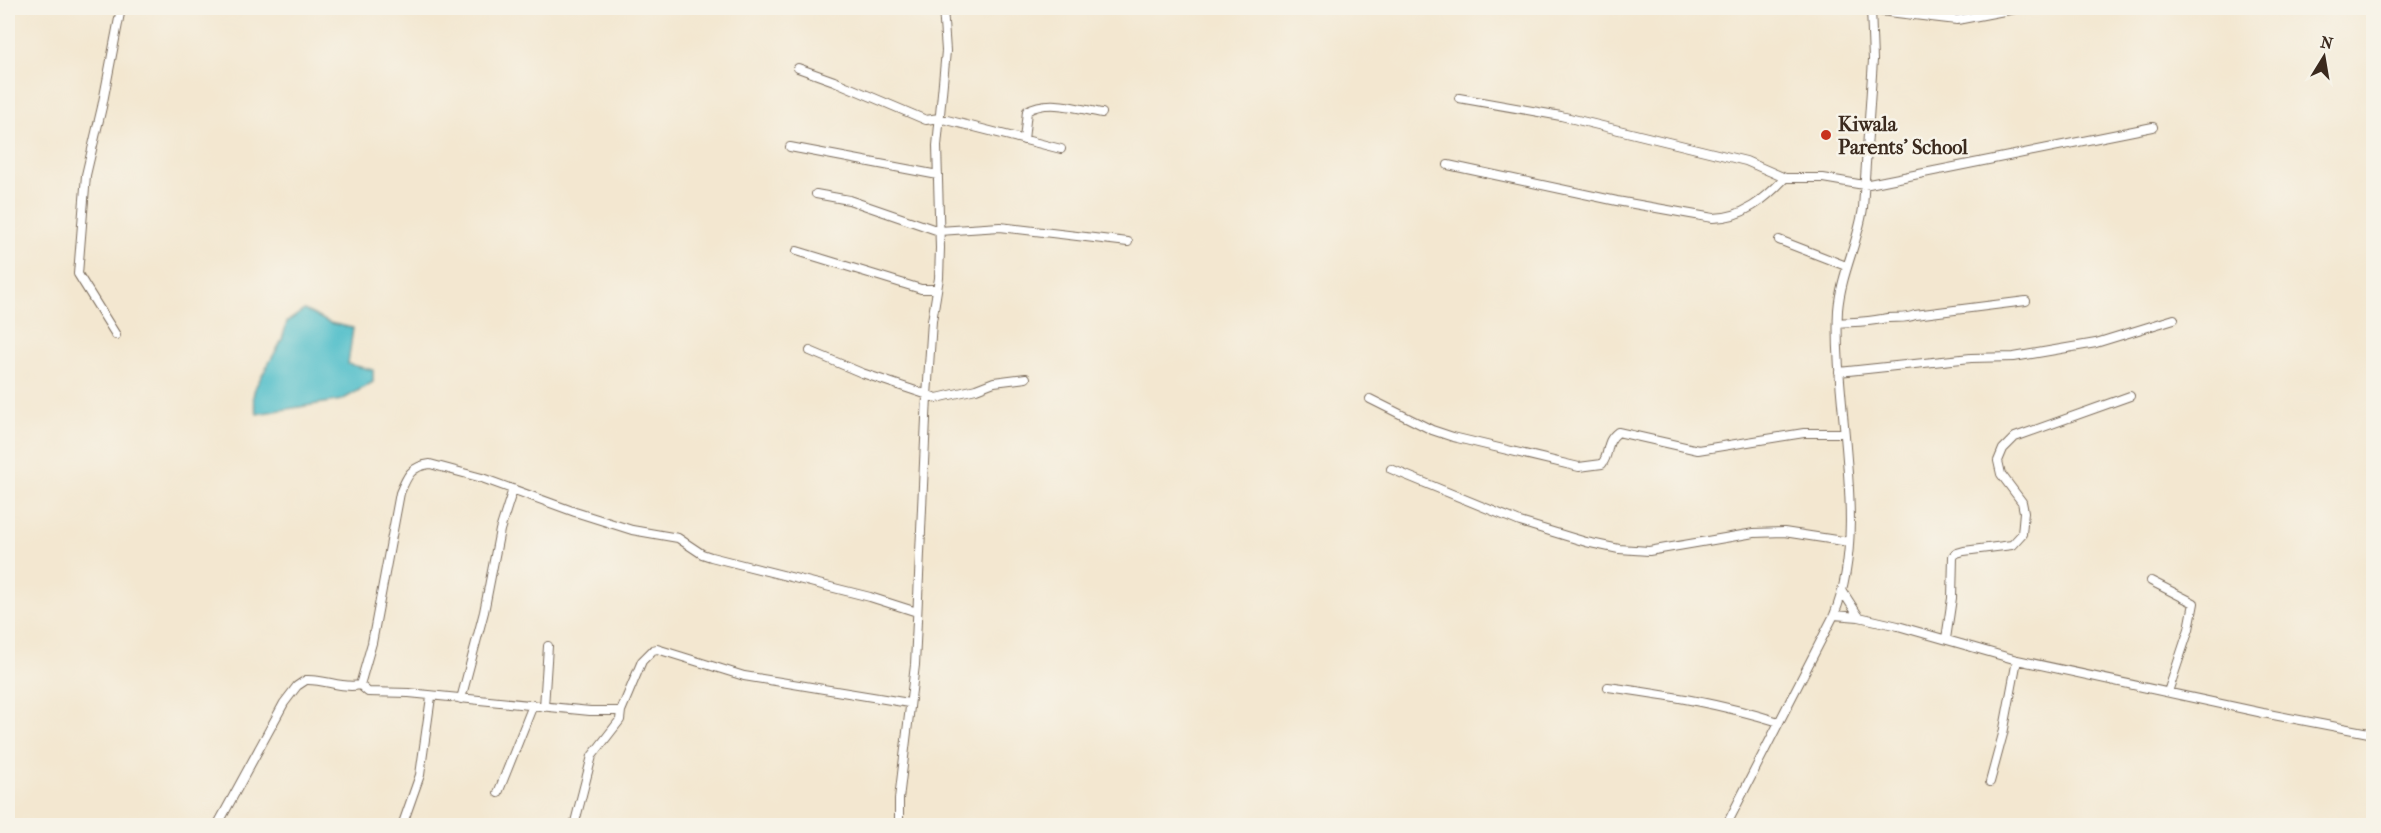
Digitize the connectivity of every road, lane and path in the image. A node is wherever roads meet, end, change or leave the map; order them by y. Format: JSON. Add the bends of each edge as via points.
{"nodes":[{"id":1,"x":120,"y":8,"type":"edge"},
{"id":2,"x":944,"y":8,"type":"edge"},
{"id":3,"x":2020,"y":8,"type":"edge"},
{"id":4,"x":1871,"y":9,"type":"edge"},
{"id":5,"x":798,"y":68,"type":"dead end"},
{"id":6,"x":1459,"y":98,"type":"dead end"},
{"id":7,"x":1102,"y":113,"type":"dead end"},
{"id":8,"x":939,"y":118,"type":"junction"},
{"id":9,"x":2153,"y":127,"type":"dead end"},
{"id":10,"x":1024,"y":140,"type":"junction"},
{"id":11,"x":790,"y":147,"type":"dead end"},
{"id":12,"x":1061,"y":149,"type":"dead end"},
{"id":13,"x":1448,"y":165,"type":"dead end"},
{"id":14,"x":938,"y":175,"type":"junction"},
{"id":15,"x":1785,"y":178,"type":"junction"},
{"id":16,"x":1864,"y":185,"type":"junction"},
{"id":17,"x":816,"y":194,"type":"dead end"},
{"id":18,"x":939,"y":231,"type":"junction"},
{"id":19,"x":1779,"y":240,"type":"dead end"},
{"id":20,"x":1128,"y":242,"type":"dead end"},
{"id":21,"x":796,"y":251,"type":"dead end"},
{"id":22,"x":1846,"y":266,"type":"junction"},
{"id":23,"x":937,"y":289,"type":"junction"},
{"id":24,"x":2026,"y":302,"type":"dead end"},
{"id":25,"x":2174,"y":319,"type":"dead end"},
{"id":26,"x":1839,"y":323,"type":"junction"},
{"id":27,"x":116,"y":335,"type":"dead end"},
{"id":28,"x":810,"y":351,"type":"dead end"},
{"id":29,"x":1839,"y":372,"type":"junction"},
{"id":30,"x":1026,"y":378,"type":"dead end"},
{"id":31,"x":927,"y":396,"type":"junction"},
{"id":32,"x":2130,"y":396,"type":"dead end"},
{"id":33,"x":1370,"y":399,"type":"dead end"},
{"id":34,"x":1844,"y":434,"type":"junction"},
{"id":35,"x":1391,"y":469,"type":"dead end"},
{"id":36,"x":513,"y":489,"type":"junction"},
{"id":37,"x":1849,"y":542,"type":"junction"},
{"id":38,"x":2151,"y":581,"type":"dead end"},
{"id":39,"x":1843,"y":592,"type":"junction"},
{"id":40,"x":917,"y":612,"type":"junction"},
{"id":41,"x":1834,"y":615,"type":"junction"},
{"id":42,"x":1859,"y":617,"type":"junction"},
{"id":43,"x":1946,"y":639,"type":"junction"},
{"id":44,"x":548,"y":646,"type":"dead end"},
{"id":45,"x":2017,"y":660,"type":"junction"},
{"id":46,"x":360,"y":686,"type":"junction"},
{"id":47,"x":1608,"y":687,"type":"dead end"},
{"id":48,"x":2168,"y":692,"type":"junction"},
{"id":49,"x":431,"y":697,"type":"junction"},
{"id":50,"x":461,"y":699,"type":"junction"},
{"id":51,"x":909,"y":704,"type":"junction"},
{"id":52,"x":533,"y":705,"type":"junction"},
{"id":53,"x":544,"y":706,"type":"junction"},
{"id":54,"x":621,"y":711,"type":"junction"},
{"id":55,"x":1779,"y":722,"type":"junction"},
{"id":56,"x":2373,"y":734,"type":"edge"},
{"id":57,"x":1990,"y":782,"type":"dead end"},
{"id":58,"x":498,"y":793,"type":"dead end"},
{"id":59,"x":217,"y":825,"type":"edge"},
{"id":60,"x":402,"y":825,"type":"edge"},
{"id":61,"x":574,"y":825,"type":"edge"},
{"id":62,"x":899,"y":825,"type":"edge"},
{"id":63,"x":1726,"y":825,"type":"edge"}],
"edges":[{"from":1,"to":27,"type":"street","via":[[86,174],[78,274]]},
{"from":2,"to":8,"type":"street","via":[[946,51]]},
{"from":3,"to":4,"type":"street","via":[[1957,20]]},
{"from":4,"to":16,"type":"street","via":[[1874,60]]},
{"from":5,"to":8,"type":"street","via":[[926,120]]},
{"from":6,"to":15,"type":"street","via":[[1561,116],[1746,161]]},
{"from":7,"to":10,"type":"street","via":[[1063,105],[1036,105],[1027,111]]},
{"from":8,"to":10,"type":"street"},
{"from":8,"to":14,"type":"street"},
{"from":9,"to":16,"type":"street"},
{"from":10,"to":12,"type":"street"},
{"from":11,"to":14,"type":"street"},
{"from":13,"to":15,"type":"street","via":[[1713,218],[1727,218],[1746,210]]},
{"from":14,"to":18,"type":"street"},
{"from":15,"to":16,"type":"street","via":[[1823,178]]},
{"from":16,"to":22,"type":"street","via":[[1860,227]]},
{"from":17,"to":18,"type":"street","via":[[849,200]]},
{"from":18,"to":20,"type":"street","via":[[1000,227]]},
{"from":18,"to":23,"type":"street"},
{"from":19,"to":22,"type":"street"},
{"from":21,"to":23,"type":"street","via":[[921,288]]},
{"from":22,"to":26,"type":"street"},
{"from":23,"to":31,"type":"street"},
{"from":24,"to":26,"type":"street","via":[[1875,322]]},
{"from":25,"to":29,"type":"street","via":[[2096,343],[2014,357]]},
{"from":26,"to":29,"type":"street"},
{"from":28,"to":31,"type":"street"},
{"from":29,"to":34,"type":"street"},
{"from":30,"to":31,"type":"street","via":[[994,382],[937,398]]},
{"from":31,"to":40,"type":"street"},
{"from":32,"to":43,"type":"street","via":[[2015,437],[2003,449],[1998,461],[2001,474],[2022,502],[2022,534],[2012,545],[1953,556]]},
{"from":33,"to":34,"type":"street","via":[[1453,437],[1578,467],[1602,464],[1610,439],[1618,432],[1698,450],[1804,432]]},
{"from":34,"to":37,"type":"street"},
{"from":35,"to":37,"type":"street","via":[[1520,522],[1619,549],[1658,550],[1754,533],[1784,532]]},
{"from":36,"to":40,"type":"street","via":[[632,530],[678,537],[711,557]]},
{"from":36,"to":46,"type":"street","via":[[430,464],[408,473],[395,512],[372,643]]},
{"from":36,"to":50,"type":"street"},
{"from":37,"to":39,"type":"street"},
{"from":38,"to":48,"type":"street","via":[[2194,603]]},
{"from":39,"to":41,"type":"street"},
{"from":39,"to":42,"type":"street"},
{"from":40,"to":51,"type":"street"},
{"from":41,"to":42,"type":"street"},
{"from":41,"to":55,"type":"street"},
{"from":42,"to":43,"type":"street"},
{"from":43,"to":45,"type":"street"},
{"from":44,"to":53,"type":"street"},
{"from":45,"to":48,"type":"street"},
{"from":45,"to":57,"type":"street"},
{"from":46,"to":49,"type":"street","via":[[368,692]]},
{"from":46,"to":59,"type":"street","via":[[310,679],[297,686]]},
{"from":47,"to":55,"type":"street","via":[[1732,707]]},
{"from":48,"to":56,"type":"street"},
{"from":49,"to":50,"type":"street"},
{"from":49,"to":60,"type":"street","via":[[420,775]]},
{"from":50,"to":52,"type":"street"},
{"from":51,"to":54,"type":"street","via":[[744,676],[657,649],[642,661]]},
{"from":51,"to":62,"type":"street","via":[[898,799]]},
{"from":52,"to":53,"type":"street"},
{"from":52,"to":58,"type":"street"},
{"from":53,"to":54,"type":"street"},
{"from":54,"to":61,"type":"street","via":[[620,720],[592,756]]},
{"from":55,"to":63,"type":"street"}]}
